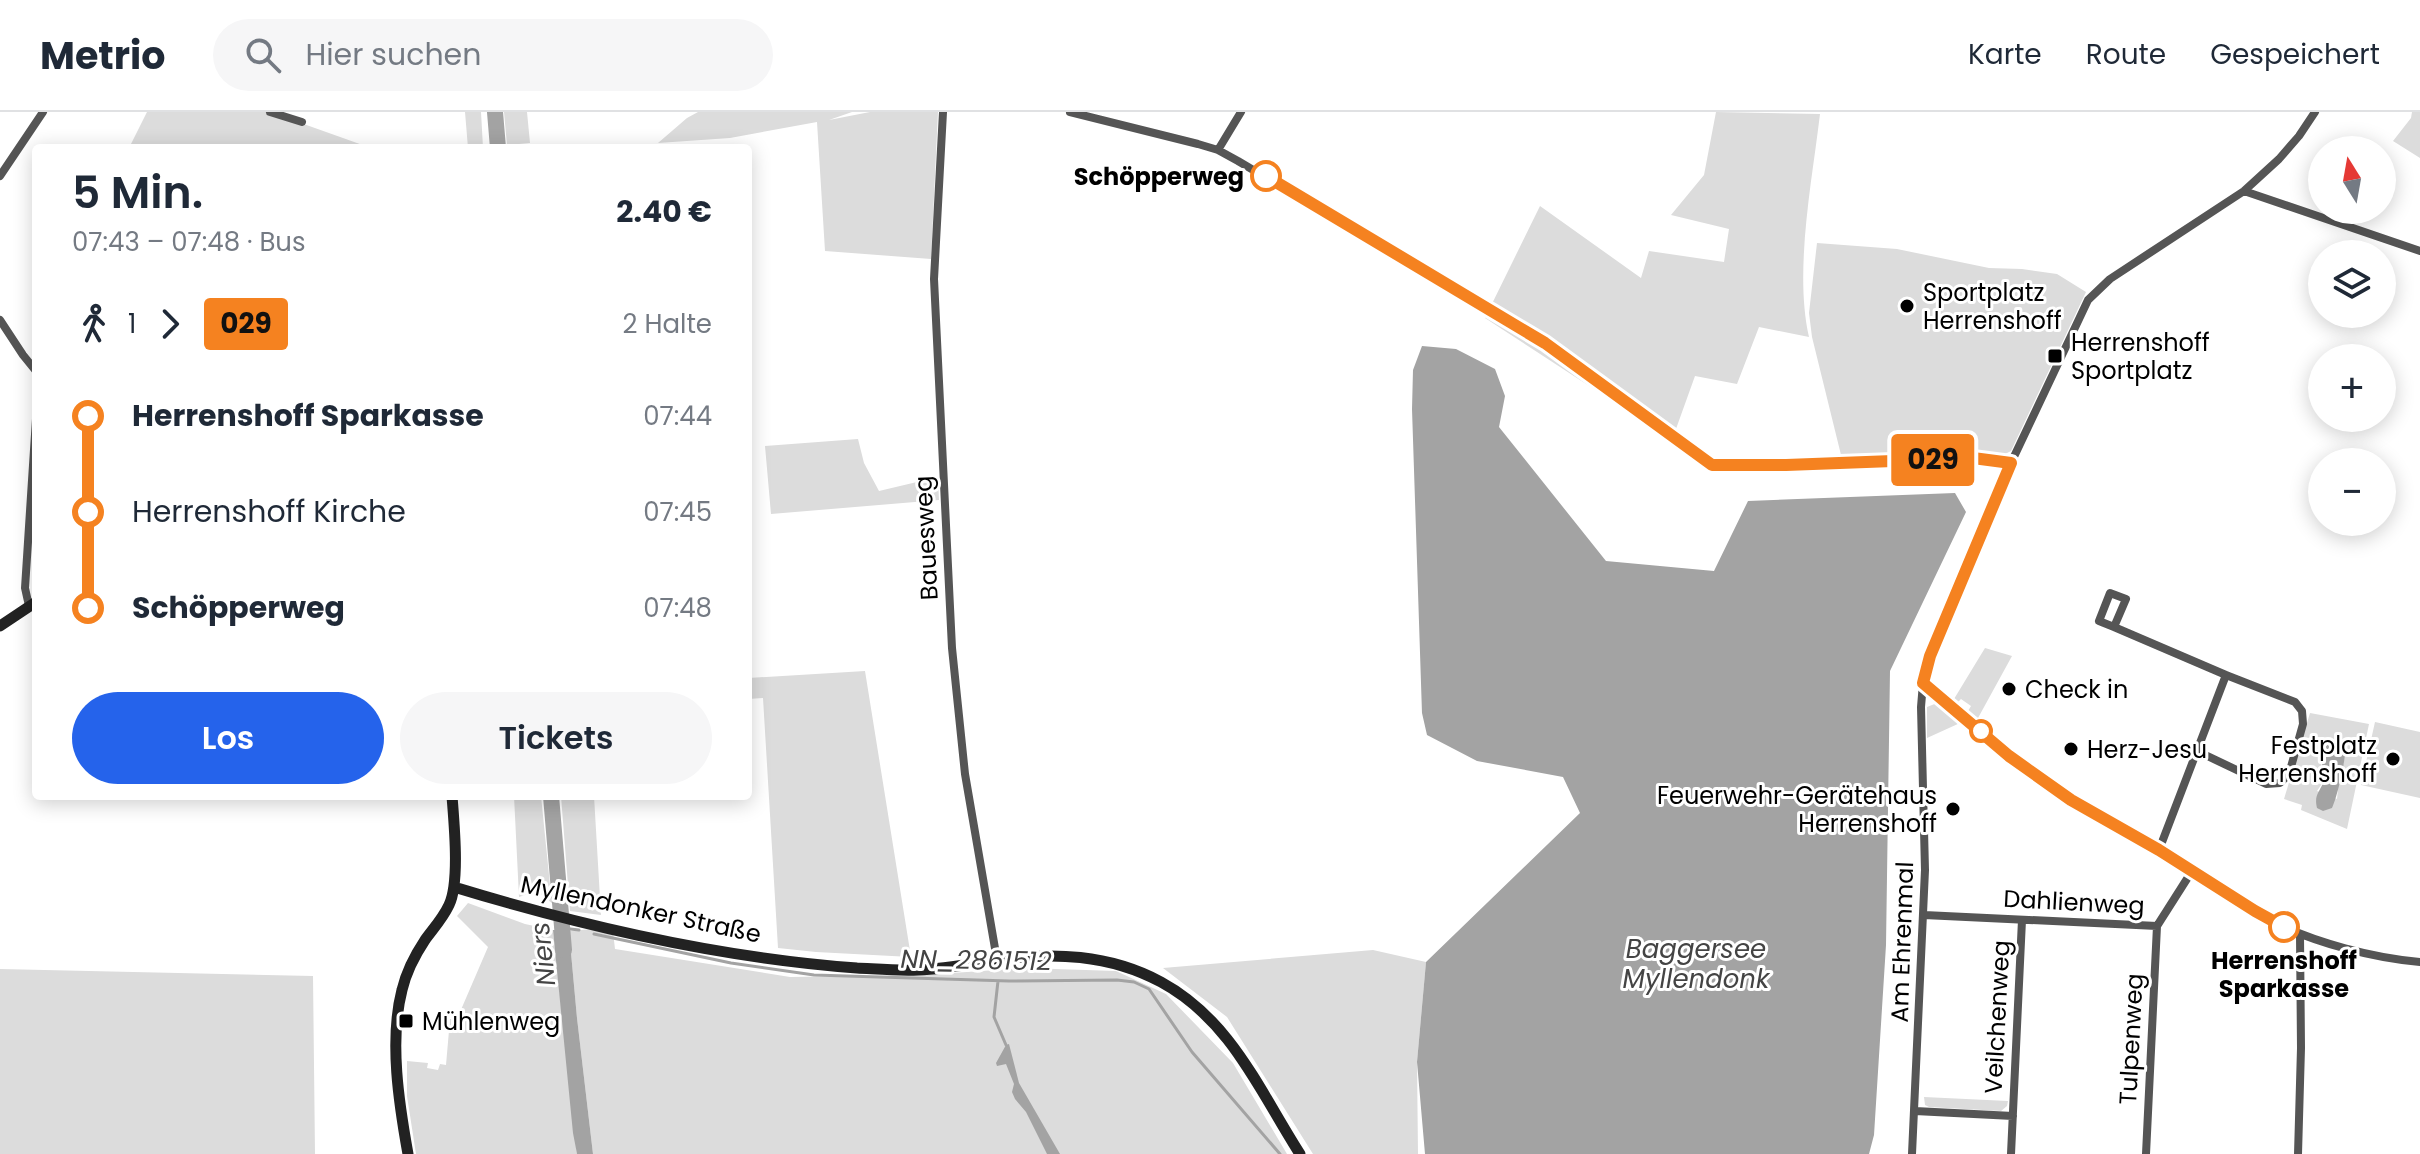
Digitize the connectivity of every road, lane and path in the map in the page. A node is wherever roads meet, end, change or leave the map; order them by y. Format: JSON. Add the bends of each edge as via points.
{"nodes":[{"id":1,"x":43,"y":112,"type":"edge"},
{"id":2,"x":270,"y":112,"type":"edge"},
{"id":3,"x":943,"y":112,"type":"edge"},
{"id":4,"x":1070,"y":112,"type":"edge"},
{"id":5,"x":1241,"y":112,"type":"edge"},
{"id":6,"x":2315,"y":112,"type":"edge"},
{"id":7,"x":302,"y":122,"type":"dead end"},
{"id":8,"x":1218,"y":150,"type":"junction"},
{"id":9,"x":0,"y":176,"type":"edge"},
{"id":10,"x":2244,"y":191,"type":"junction"},
{"id":11,"x":2420,"y":251,"type":"edge"},
{"id":12,"x":0,"y":320,"type":"edge"},
{"id":13,"x":32,"y":362,"type":"edge"},
{"id":14,"x":2011,"y":463,"type":"junction"},
{"id":15,"x":32,"y":480,"type":"edge"},
{"id":16,"x":32,"y":604,"type":"edge"},
{"id":17,"x":0,"y":626,"type":"edge"},
{"id":18,"x":2114,"y":627,"type":"dead end"},
{"id":19,"x":2226,"y":675,"type":"junction"},
{"id":20,"x":1923,"y":683,"type":"junction"},
{"id":21,"x":2197,"y":751,"type":"junction"},
{"id":22,"x":452,"y":800,"type":"edge"},
{"id":23,"x":2159,"y":850,"type":"junction"},
{"id":24,"x":2192,"y":871,"type":"junction"},
{"id":25,"x":454,"y":887,"type":"junction"},
{"id":26,"x":1924,"y":915,"type":"junction"},
{"id":27,"x":2022,"y":920,"type":"junction"},
{"id":28,"x":2157,"y":926,"type":"junction"},
{"id":29,"x":2300,"y":935,"type":"junction"},
{"id":30,"x":997,"y":960,"type":"junction"},
{"id":31,"x":2420,"y":962,"type":"edge"},
{"id":32,"x":1915,"y":1111,"type":"junction"},
{"id":33,"x":2013,"y":1116,"type":"junction"},
{"id":34,"x":408,"y":1154,"type":"edge"},
{"id":35,"x":1300,"y":1154,"type":"edge"},
{"id":36,"x":1912,"y":1154,"type":"edge"},
{"id":37,"x":2011,"y":1154,"type":"edge"},
{"id":38,"x":2146,"y":1154,"type":"edge"},
{"id":39,"x":2298,"y":1154,"type":"edge"}],
"edges":[{"from":1,"to":9,"type":"street"},
{"from":2,"to":7,"type":"street"},
{"from":3,"to":30,"type":"street","name":"Bauesweg","via":[[934,279],[952,648],[965,774]]},
{"from":4,"to":8,"type":"street"},
{"from":5,"to":8,"type":"street"},
{"from":6,"to":10,"type":"street","name":"Am Ehrenmal","via":[[2279,159]]},
{"from":8,"to":14,"type":"street","via":[[1545,343],[1712,465],[1973,458]]},
{"from":10,"to":11,"type":"street"},
{"from":10,"to":14,"type":"street","name":"Am Ehrenmal","via":[[2093,293]]},
{"from":12,"to":13,"type":"street"},
{"from":14,"to":20,"type":"street","name":"Am Ehrenmal"},
{"from":15,"to":16,"type":"street","via":[[25,588]]},
{"from":16,"to":17,"type":"street"},
{"from":18,"to":19,"type":"street"},
{"from":19,"to":21,"type":"street"},
{"from":19,"to":21,"type":"street","via":[[2300,707],[2303,724],[2289,774],[2280,783],[2266,784]]},
{"from":20,"to":23,"type":"street","via":[[2035,775]]},
{"from":20,"to":26,"type":"street","name":"Am Ehrenmal"},
{"from":21,"to":23,"type":"street"},
{"from":22,"to":25,"type":"street"},
{"from":23,"to":24,"type":"street"},
{"from":24,"to":28,"type":"street","name":"Dahlienweg"},
{"from":24,"to":29,"type":"street"},
{"from":25,"to":30,"type":"street","name":"Myllendonker Straße","via":[[576,921],[820,965],[918,970]]},
{"from":25,"to":34,"type":"street","via":[[401,993],[399,1110]]},
{"from":26,"to":27,"type":"street","name":"Dahlienweg"},
{"from":26,"to":32,"type":"street","name":"Am Ehrenmal"},
{"from":27,"to":28,"type":"street","name":"Dahlienweg"},
{"from":27,"to":33,"type":"street","name":"Veilchenweg"},
{"from":28,"to":38,"type":"street","name":"Tulpenweg"},
{"from":29,"to":31,"type":"street"},
{"from":29,"to":39,"type":"street"},
{"from":30,"to":35,"type":"street","name":"Myllendonker Straße","via":[[1047,955],[1092,959],[1134,970],[1174,990],[1201,1010],[1240,1053]]},
{"from":32,"to":33,"type":"street","name":"Veilchenweg"},
{"from":32,"to":36,"type":"street","name":"Am Ehrenmal"},
{"from":33,"to":37,"type":"street","name":"Veilchenweg"}]}
